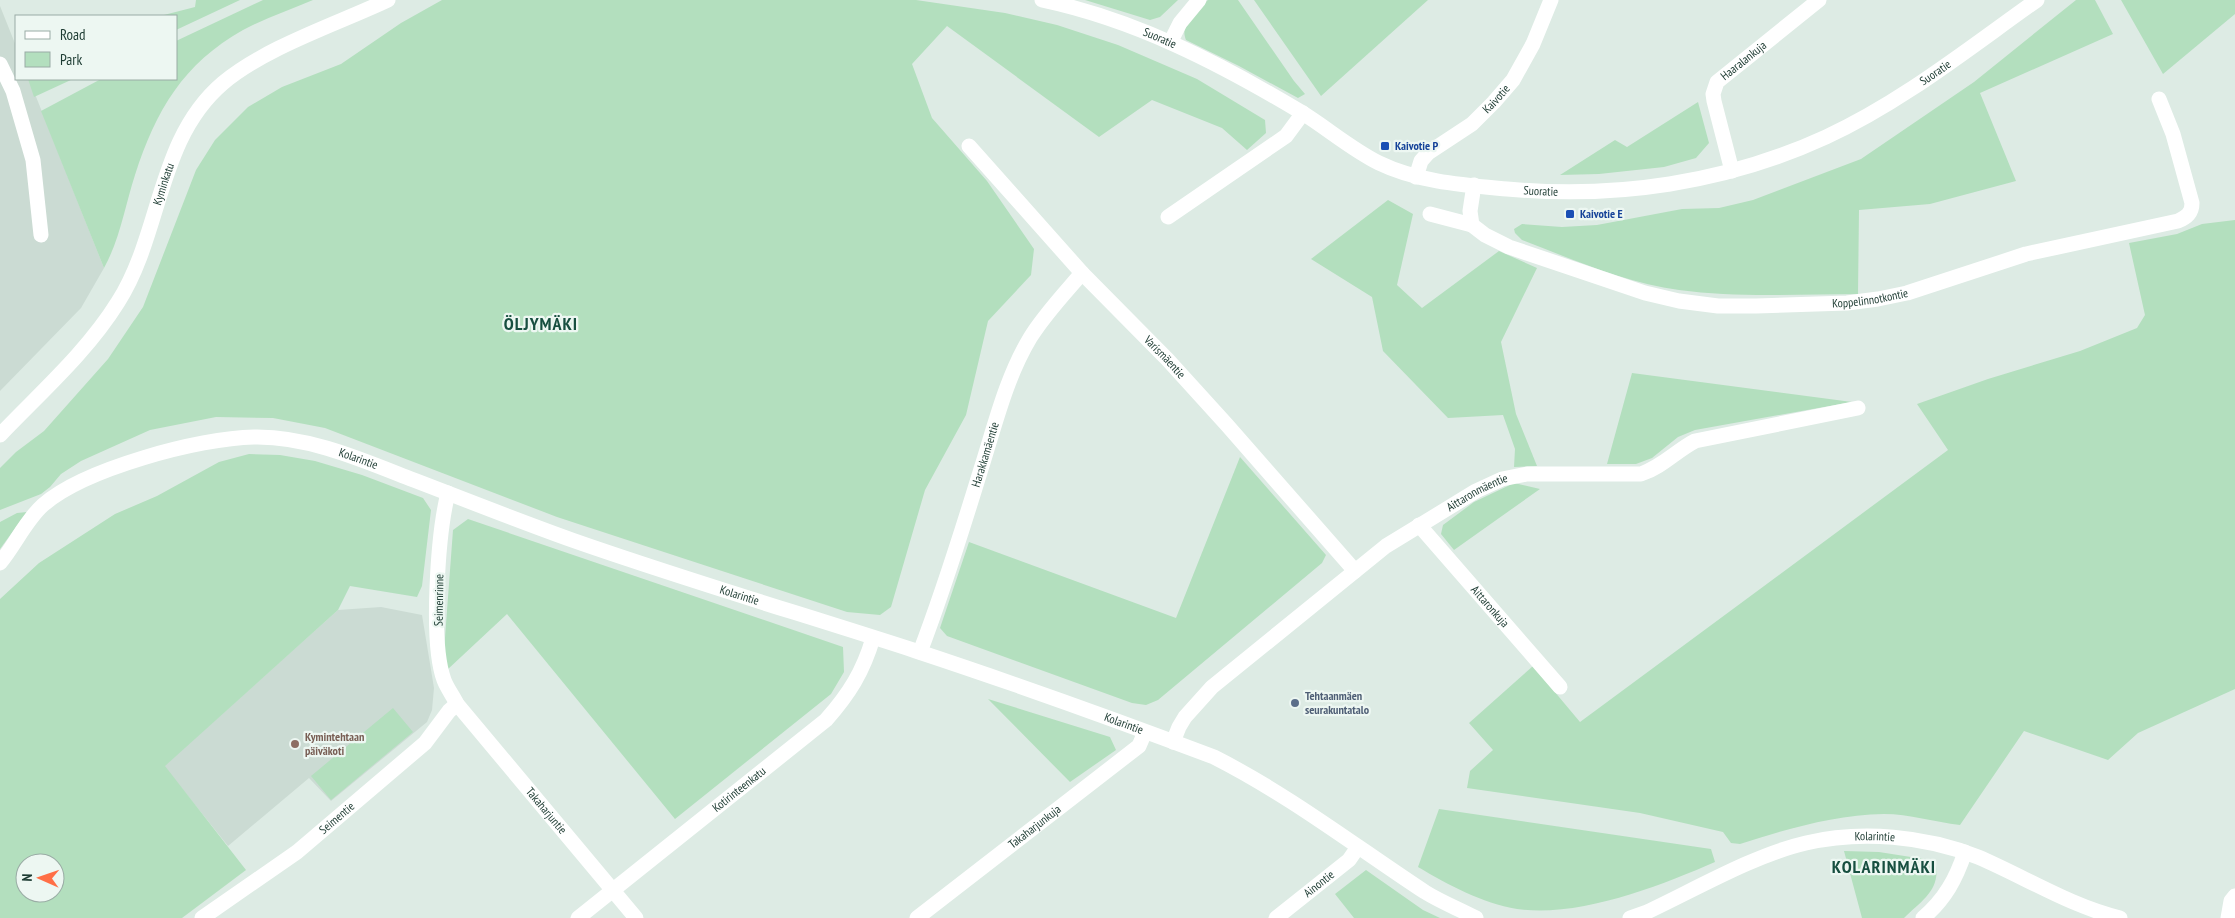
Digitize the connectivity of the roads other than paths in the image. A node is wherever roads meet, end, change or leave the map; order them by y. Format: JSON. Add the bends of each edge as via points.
{"nodes":[{"id":1,"x":388,"y":0,"type":"edge"},
{"id":2,"x":1042,"y":0,"type":"edge"},
{"id":3,"x":1199,"y":0,"type":"edge"},
{"id":4,"x":1551,"y":0,"type":"edge"},
{"id":5,"x":1819,"y":0,"type":"edge"},
{"id":6,"x":2037,"y":0,"type":"edge"},
{"id":7,"x":1170,"y":41,"type":"junction"},
{"id":8,"x":0,"y":64,"type":"edge"},
{"id":9,"x":2159,"y":99,"type":"dead end"},
{"id":10,"x":1303,"y":113,"type":"junction"},
{"id":11,"x":969,"y":146,"type":"dead end"},
{"id":12,"x":1732,"y":171,"type":"junction"},
{"id":13,"x":1416,"y":177,"type":"junction"},
{"id":14,"x":1474,"y":185,"type":"junction"},
{"id":15,"x":1430,"y":214,"type":"dead end"},
{"id":16,"x":1168,"y":217,"type":"dead end"},
{"id":17,"x":1472,"y":225,"type":"junction"},
{"id":18,"x":42,"y":236,"type":"dead end"},
{"id":19,"x":1082,"y":273,"type":"junction"},
{"id":20,"x":1858,"y":408,"type":"dead end"},
{"id":21,"x":0,"y":435,"type":"edge"},
{"id":22,"x":448,"y":493,"type":"junction"},
{"id":23,"x":1419,"y":525,"type":"junction"},
{"id":24,"x":0,"y":563,"type":"edge"},
{"id":25,"x":1355,"y":571,"type":"junction"},
{"id":26,"x":872,"y":638,"type":"junction"},
{"id":27,"x":920,"y":652,"type":"junction"},
{"id":28,"x":1560,"y":687,"type":"dead end"},
{"id":29,"x":457,"y":704,"type":"junction"},
{"id":30,"x":1145,"y":732,"type":"junction"},
{"id":31,"x":1173,"y":742,"type":"junction"},
{"id":32,"x":1358,"y":847,"type":"junction"},
{"id":33,"x":1965,"y":852,"type":"junction"},
{"id":34,"x":613,"y":890,"type":"junction"},
{"id":35,"x":2235,"y":896,"type":"edge"},
{"id":36,"x":202,"y":918,"type":"edge"},
{"id":37,"x":578,"y":918,"type":"edge"},
{"id":38,"x":636,"y":918,"type":"edge"},
{"id":39,"x":918,"y":918,"type":"edge"},
{"id":40,"x":1276,"y":918,"type":"edge"},
{"id":41,"x":1476,"y":918,"type":"edge"},
{"id":42,"x":1630,"y":918,"type":"edge"},
{"id":43,"x":1923,"y":918,"type":"edge"},
{"id":44,"x":2120,"y":918,"type":"edge"},
{"id":45,"x":2228,"y":918,"type":"edge"}],
"edges":[{"from":1,"to":21,"type":"street","name":"Kyminkatu","via":[[263,57],[223,83],[211,96],[195,114],[175,151],[139,258],[119,302],[87,343]]},
{"from":2,"to":7,"type":"street","name":"Suoratie","via":[[1074,7]]},
{"from":3,"to":7,"type":"street"},
{"from":4,"to":13,"type":"street","name":"Kaivotie","via":[[1533,44],[1513,80],[1472,124],[1428,153],[1421,161]]},
{"from":5,"to":12,"type":"street","name":"Haaralankuja","via":[[1722,76],[1715,87],[1714,102]]},
{"from":6,"to":12,"type":"street","name":"Suoratie","via":[[1851,124],[1796,150]]},
{"from":7,"to":10,"type":"street","name":"Suoratie","via":[[1231,71]]},
{"from":8,"to":18,"type":"street","via":[[13,91],[33,160]]},
{"from":9,"to":17,"type":"street","name":"Koppelinnotkontie","via":[[2174,134],[2192,203],[2190,214],[2185,218],[2026,254],[1907,293],[1878,299],[1794,306],[1718,306],[1679,301],[1645,293],[1509,247],[1485,236]]},
{"from":10,"to":13,"type":"street","name":"Suoratie","via":[[1376,161]]},
{"from":10,"to":16,"type":"street","via":[[1286,136]]},
{"from":11,"to":19,"type":"street","name":"Varismäentie"},
{"from":12,"to":14,"type":"street","name":"Suoratie","via":[[1666,185],[1599,192],[1541,192]]},
{"from":13,"to":14,"type":"street","name":"Suoratie"},
{"from":14,"to":17,"type":"street","via":[[1470,211]]},
{"from":15,"to":17,"type":"street"},
{"from":19,"to":25,"type":"street","name":"Varismäentie","via":[[1168,360]]},
{"from":19,"to":27,"type":"street","name":"Harakkamäentie","via":[[1030,337],[1018,362],[998,413]]},
{"from":20,"to":23,"type":"street","name":"Aittaronmäentie","via":[[1695,440],[1641,474],[1543,473],[1502,479],[1476,490]]},
{"from":22,"to":24,"type":"street","name":"Kolarintie","via":[[314,445],[285,439],[228,439],[126,464],[60,492],[40,508]]},
{"from":22,"to":26,"type":"street","name":"Kolarintie","via":[[572,540]]},
{"from":22,"to":29,"type":"street","name":"Seimenrinne","via":[[442,518],[437,614],[444,680]]},
{"from":23,"to":25,"type":"street","name":"Aittaronmäentie"},
{"from":23,"to":28,"type":"street","name":"Aittaronkuja"},
{"from":25,"to":31,"type":"street","name":"Aittaronmäentie","via":[[1212,687],[1185,717]]},
{"from":26,"to":27,"type":"street","name":"Kolarintie"},
{"from":26,"to":34,"type":"street","name":"Kotirinteenkatu","via":[[855,682],[826,720]]},
{"from":27,"to":30,"type":"street","name":"Kolarintie"},
{"from":29,"to":34,"type":"street","name":"Takaharjuntie"},
{"from":29,"to":36,"type":"street","name":"Seimentie","via":[[425,743],[297,852]]},
{"from":30,"to":31,"type":"street","name":"Kolarintie"},
{"from":30,"to":39,"type":"street","name":"Takaharjunkuja","via":[[1139,746]]},
{"from":31,"to":32,"type":"street","name":"Kolarintie","via":[[1251,775]]},
{"from":32,"to":40,"type":"street","name":"Ainontie","via":[[1349,860]]},
{"from":32,"to":41,"type":"street","name":"Kolarintie","via":[[1427,893]]},
{"from":33,"to":42,"type":"street","name":"Kolarintie","via":[[1915,840],[1885,838],[1841,838],[1806,843],[1771,854]]},
{"from":33,"to":43,"type":"street","via":[[1950,889]]},
{"from":33,"to":44,"type":"street","name":"Kolarintie","via":[[2057,894]]},
{"from":34,"to":37,"type":"street","name":"Kotirinteenkatu"},
{"from":34,"to":38,"type":"street","name":"Takaharjuntie"},
{"from":35,"to":45,"type":"street"}]}
